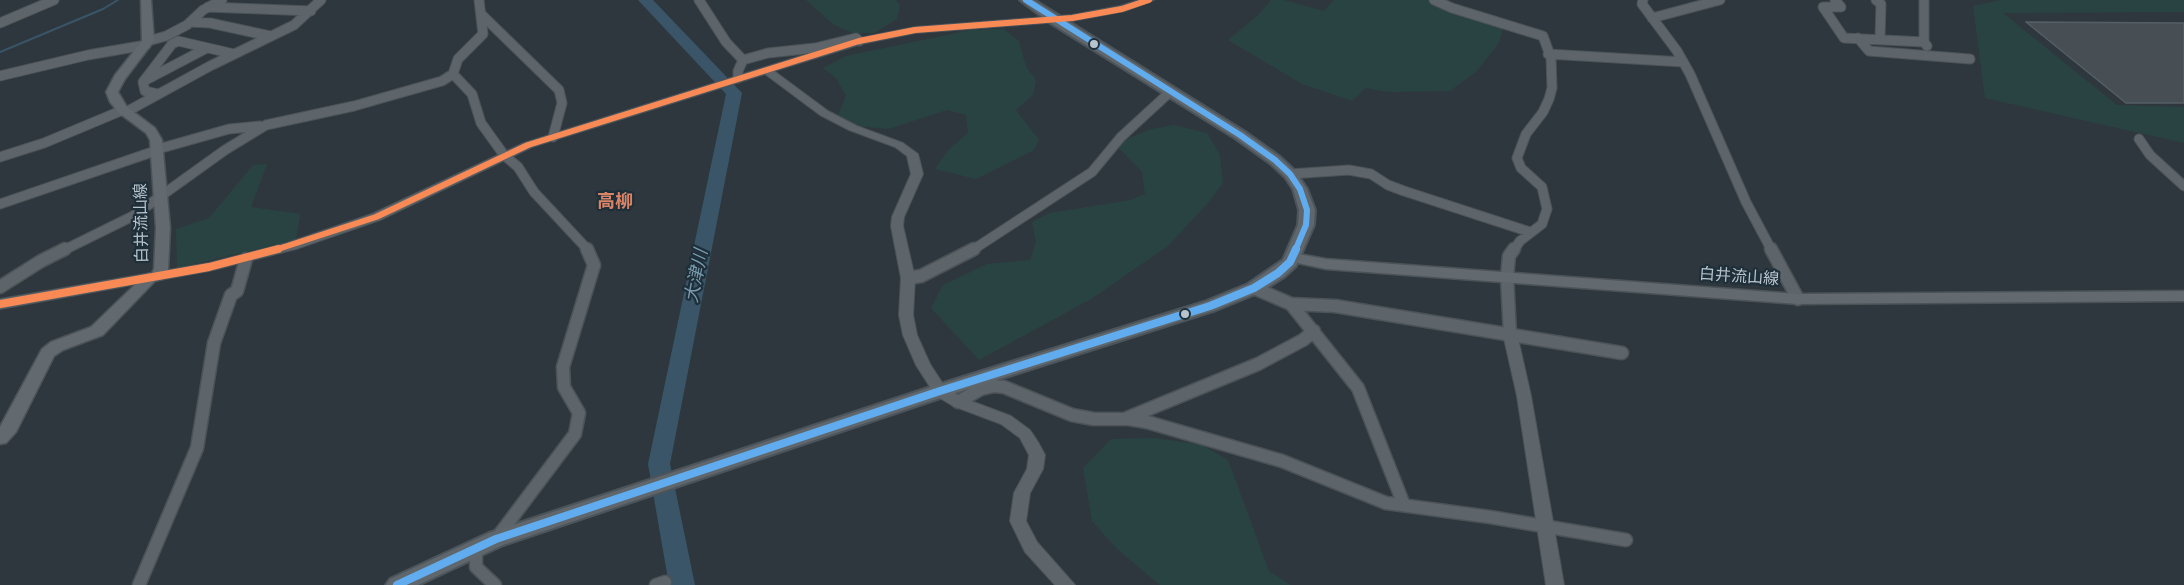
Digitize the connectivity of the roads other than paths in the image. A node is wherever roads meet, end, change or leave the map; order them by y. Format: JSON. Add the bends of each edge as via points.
{"nodes":[{"id":1,"x":54,"y":0,"type":"edge"},
{"id":2,"x":146,"y":0,"type":"edge"},
{"id":3,"x":222,"y":0,"type":"edge"},
{"id":4,"x":321,"y":0,"type":"edge"},
{"id":5,"x":479,"y":0,"type":"edge"},
{"id":6,"x":699,"y":0,"type":"edge"},
{"id":7,"x":1026,"y":0,"type":"edge"},
{"id":8,"x":1149,"y":0,"type":"edge"},
{"id":9,"x":1434,"y":0,"type":"edge"},
{"id":10,"x":1643,"y":0,"type":"edge"},
{"id":11,"x":1720,"y":0,"type":"edge"},
{"id":12,"x":1835,"y":0,"type":"edge"},
{"id":13,"x":1876,"y":0,"type":"edge"},
{"id":14,"x":1924,"y":0,"type":"edge"},
{"id":15,"x":208,"y":7,"type":"junction"},
{"id":16,"x":311,"y":11,"type":"junction"},
{"id":17,"x":482,"y":15,"type":"junction"},
{"id":18,"x":1652,"y":18,"type":"junction"},
{"id":19,"x":1053,"y":20,"type":"junction"},
{"id":20,"x":190,"y":22,"type":"junction"},
{"id":21,"x":0,"y":23,"type":"edge"},
{"id":22,"x":270,"y":36,"type":"junction"},
{"id":23,"x":1858,"y":38,"type":"junction"},
{"id":24,"x":1880,"y":39,"type":"junction"},
{"id":25,"x":859,"y":40,"type":"junction"},
{"id":26,"x":1924,"y":42,"type":"junction"},
{"id":27,"x":147,"y":43,"type":"junction"},
{"id":28,"x":207,"y":48,"type":"junction"},
{"id":29,"x":234,"y":54,"type":"junction"},
{"id":30,"x":1548,"y":54,"type":"junction"},
{"id":31,"x":1934,"y":56,"type":"junction"},
{"id":32,"x":1970,"y":58,"type":"dead end"},
{"id":33,"x":743,"y":60,"type":"junction"},
{"id":34,"x":1683,"y":62,"type":"junction"},
{"id":35,"x":765,"y":69,"type":"junction"},
{"id":36,"x":453,"y":74,"type":"junction"},
{"id":37,"x":0,"y":76,"type":"edge"},
{"id":38,"x":736,"y":79,"type":"junction"},
{"id":39,"x":143,"y":82,"type":"junction"},
{"id":40,"x":464,"y":84,"type":"junction"},
{"id":41,"x":433,"y":85,"type":"junction"},
{"id":42,"x":1170,"y":92,"type":"junction"},
{"id":43,"x":158,"y":94,"type":"junction"},
{"id":44,"x":124,"y":111,"type":"junction"},
{"id":45,"x":266,"y":125,"type":"junction"},
{"id":46,"x":553,"y":137,"type":"junction"},
{"id":47,"x":2139,"y":139,"type":"dead end"},
{"id":48,"x":158,"y":149,"type":"junction"},
{"id":49,"x":504,"y":156,"type":"junction"},
{"id":50,"x":0,"y":157,"type":"edge"},
{"id":51,"x":1290,"y":174,"type":"junction"},
{"id":52,"x":2184,"y":186,"type":"edge"},
{"id":53,"x":161,"y":196,"type":"junction"},
{"id":54,"x":0,"y":204,"type":"edge"},
{"id":55,"x":1530,"y":232,"type":"junction"},
{"id":56,"x":1293,"y":258,"type":"junction"},
{"id":57,"x":246,"y":259,"type":"junction"},
{"id":58,"x":154,"y":277,"type":"junction"},
{"id":59,"x":1507,"y":277,"type":"junction"},
{"id":60,"x":908,"y":278,"type":"junction"},
{"id":61,"x":0,"y":287,"type":"edge"},
{"id":62,"x":1254,"y":288,"type":"junction"},
{"id":63,"x":2184,"y":296,"type":"edge"},
{"id":64,"x":1798,"y":299,"type":"junction"},
{"id":65,"x":0,"y":304,"type":"edge"},
{"id":66,"x":1291,"y":304,"type":"junction"},
{"id":67,"x":1314,"y":331,"type":"junction"},
{"id":68,"x":1510,"y":334,"type":"junction"},
{"id":69,"x":1622,"y":352,"type":"dead end"},
{"id":70,"x":940,"y":391,"type":"junction"},
{"id":71,"x":958,"y":402,"type":"junction"},
{"id":72,"x":1125,"y":419,"type":"junction"},
{"id":73,"x":0,"y":438,"type":"edge"},
{"id":74,"x":1404,"y":505,"type":"junction"},
{"id":75,"x":1547,"y":527,"type":"junction"},
{"id":76,"x":496,"y":540,"type":"junction"},
{"id":77,"x":1626,"y":540,"type":"dead end"},
{"id":78,"x":476,"y":547,"type":"junction"},
{"id":79,"x":139,"y":585,"type":"edge"},
{"id":80,"x":397,"y":585,"type":"edge"},
{"id":81,"x":495,"y":585,"type":"edge"},
{"id":82,"x":1066,"y":585,"type":"edge"},
{"id":83,"x":1555,"y":585,"type":"edge"}],
"edges":[{"from":1,"to":21,"type":"street"},
{"from":2,"to":27,"type":"main road"},
{"from":3,"to":15,"type":"street"},
{"from":4,"to":16,"type":"street"},
{"from":5,"to":17,"type":"street"},
{"from":6,"to":33,"type":"street","via":[[726,42]]},
{"from":7,"to":19,"type":"main road"},
{"from":8,"to":19,"type":"street","via":[[1108,12]]},
{"from":9,"to":30,"type":"street","via":[[1543,36]]},
{"from":10,"to":18,"type":"street"},
{"from":11,"to":18,"type":"street"},
{"from":12,"to":23,"type":"street","via":[[1841,7],[1823,7],[1844,38]]},
{"from":13,"to":24,"type":"street","via":[[1881,4]]},
{"from":14,"to":26,"type":"street"},
{"from":15,"to":16,"type":"street"},
{"from":15,"to":20,"type":"street"},
{"from":16,"to":22,"type":"street","via":[[301,21]]},
{"from":17,"to":36,"type":"street","via":[[483,34],[458,59]]},
{"from":17,"to":46,"type":"street","via":[[559,90],[562,104]]},
{"from":18,"to":34,"type":"street"},
{"from":19,"to":25,"type":"street","via":[[925,29]]},
{"from":19,"to":42,"type":"main road"},
{"from":20,"to":22,"type":"street"},
{"from":20,"to":27,"type":"street"},
{"from":22,"to":29,"type":"street"},
{"from":23,"to":24,"type":"street"},
{"from":23,"to":31,"type":"street","via":[[1869,51]]},
{"from":24,"to":26,"type":"street"},
{"from":25,"to":33,"type":"street","via":[[768,52]]},
{"from":25,"to":35,"type":"street"},
{"from":26,"to":31,"type":"street"},
{"from":27,"to":37,"type":"street"},
{"from":27,"to":44,"type":"main road","via":[[112,92]]},
{"from":28,"to":29,"type":"street"},
{"from":28,"to":39,"type":"street"},
{"from":28,"to":39,"type":"street","via":[[178,41],[172,44]]},
{"from":29,"to":43,"type":"street"},
{"from":30,"to":34,"type":"street"},
{"from":30,"to":55,"type":"street","via":[[1553,68],[1549,99],[1526,134],[1517,158],[1546,197],[1542,224]]},
{"from":31,"to":32,"type":"street"},
{"from":33,"to":38,"type":"street"},
{"from":34,"to":64,"type":"street","via":[[1746,202]]},
{"from":35,"to":38,"type":"street"},
{"from":35,"to":60,"type":"street","via":[[824,112],[912,154],[917,174],[897,226]]},
{"from":36,"to":40,"type":"street"},
{"from":36,"to":41,"type":"street"},
{"from":38,"to":46,"type":"street"},
{"from":39,"to":43,"type":"street","via":[[145,91]]},
{"from":40,"to":41,"type":"street"},
{"from":40,"to":49,"type":"street","via":[[472,94],[481,123]]},
{"from":41,"to":45,"type":"street"},
{"from":42,"to":51,"type":"main road","via":[[1261,149]]},
{"from":42,"to":60,"type":"street","via":[[1121,137],[1092,172],[1066,191],[979,248],[921,276]]},
{"from":43,"to":44,"type":"street"},
{"from":44,"to":48,"type":"main road","name":"白井流山線","via":[[151,131]]},
{"from":44,"to":50,"type":"street"},
{"from":45,"to":48,"type":"street","via":[[230,129]]},
{"from":45,"to":53,"type":"street"},
{"from":46,"to":49,"type":"street"},
{"from":47,"to":52,"type":"street","via":[[2150,155]]},
{"from":48,"to":53,"type":"main road","name":"白井流山線"},
{"from":48,"to":54,"type":"street"},
{"from":49,"to":57,"type":"street","via":[[376,217]]},
{"from":49,"to":76,"type":"street","via":[[518,167],[534,192],[588,250],[594,265],[563,367],[564,387],[579,413],[575,434]]},
{"from":51,"to":55,"type":"street","via":[[1349,170],[1371,174],[1404,191]]},
{"from":51,"to":56,"type":"main road","via":[[1307,210],[1306,225]]},
{"from":53,"to":58,"type":"main road","name":"白井流山線","via":[[161,269]]},
{"from":53,"to":61,"type":"street","via":[[118,225],[41,261]]},
{"from":55,"to":59,"type":"street","via":[[1512,249]]},
{"from":56,"to":59,"type":"main road","name":"白井流山線","via":[[1326,264]]},
{"from":56,"to":62,"type":"main road"},
{"from":57,"to":58,"type":"street"},
{"from":57,"to":79,"type":"street","via":[[214,343],[197,448]]},
{"from":58,"to":65,"type":"street"},
{"from":58,"to":73,"type":"main road","name":"白井流山線","via":[[97,331],[48,353],[10,428]]},
{"from":59,"to":64,"type":"main road","name":"白井流山線"},
{"from":59,"to":68,"type":"street"},
{"from":60,"to":70,"type":"street","via":[[906,315],[910,335]]},
{"from":62,"to":66,"type":"street"},
{"from":62,"to":70,"type":"main road","via":[[1210,306]]},
{"from":63,"to":64,"type":"main road","name":"白井流山線"},
{"from":66,"to":67,"type":"street"},
{"from":66,"to":68,"type":"street","via":[[1335,306]]},
{"from":67,"to":72,"type":"street","via":[[1258,364]]},
{"from":67,"to":74,"type":"street","via":[[1358,387]]},
{"from":68,"to":69,"type":"street"},
{"from":68,"to":75,"type":"street"},
{"from":70,"to":71,"type":"street"},
{"from":70,"to":76,"type":"main road"},
{"from":71,"to":72,"type":"street","via":[[981,389],[1004,387],[1072,415]]},
{"from":71,"to":82,"type":"street","via":[[1006,420],[1033,446],[1037,455],[1035,469],[1022,493],[1018,521],[1031,547]]},
{"from":72,"to":74,"type":"street","via":[[1282,461],[1386,503]]},
{"from":74,"to":75,"type":"street"},
{"from":75,"to":77,"type":"street"},
{"from":75,"to":83,"type":"street"},
{"from":76,"to":78,"type":"main road"},
{"from":78,"to":80,"type":"main road"},
{"from":78,"to":81,"type":"street","via":[[476,567]]}]}
